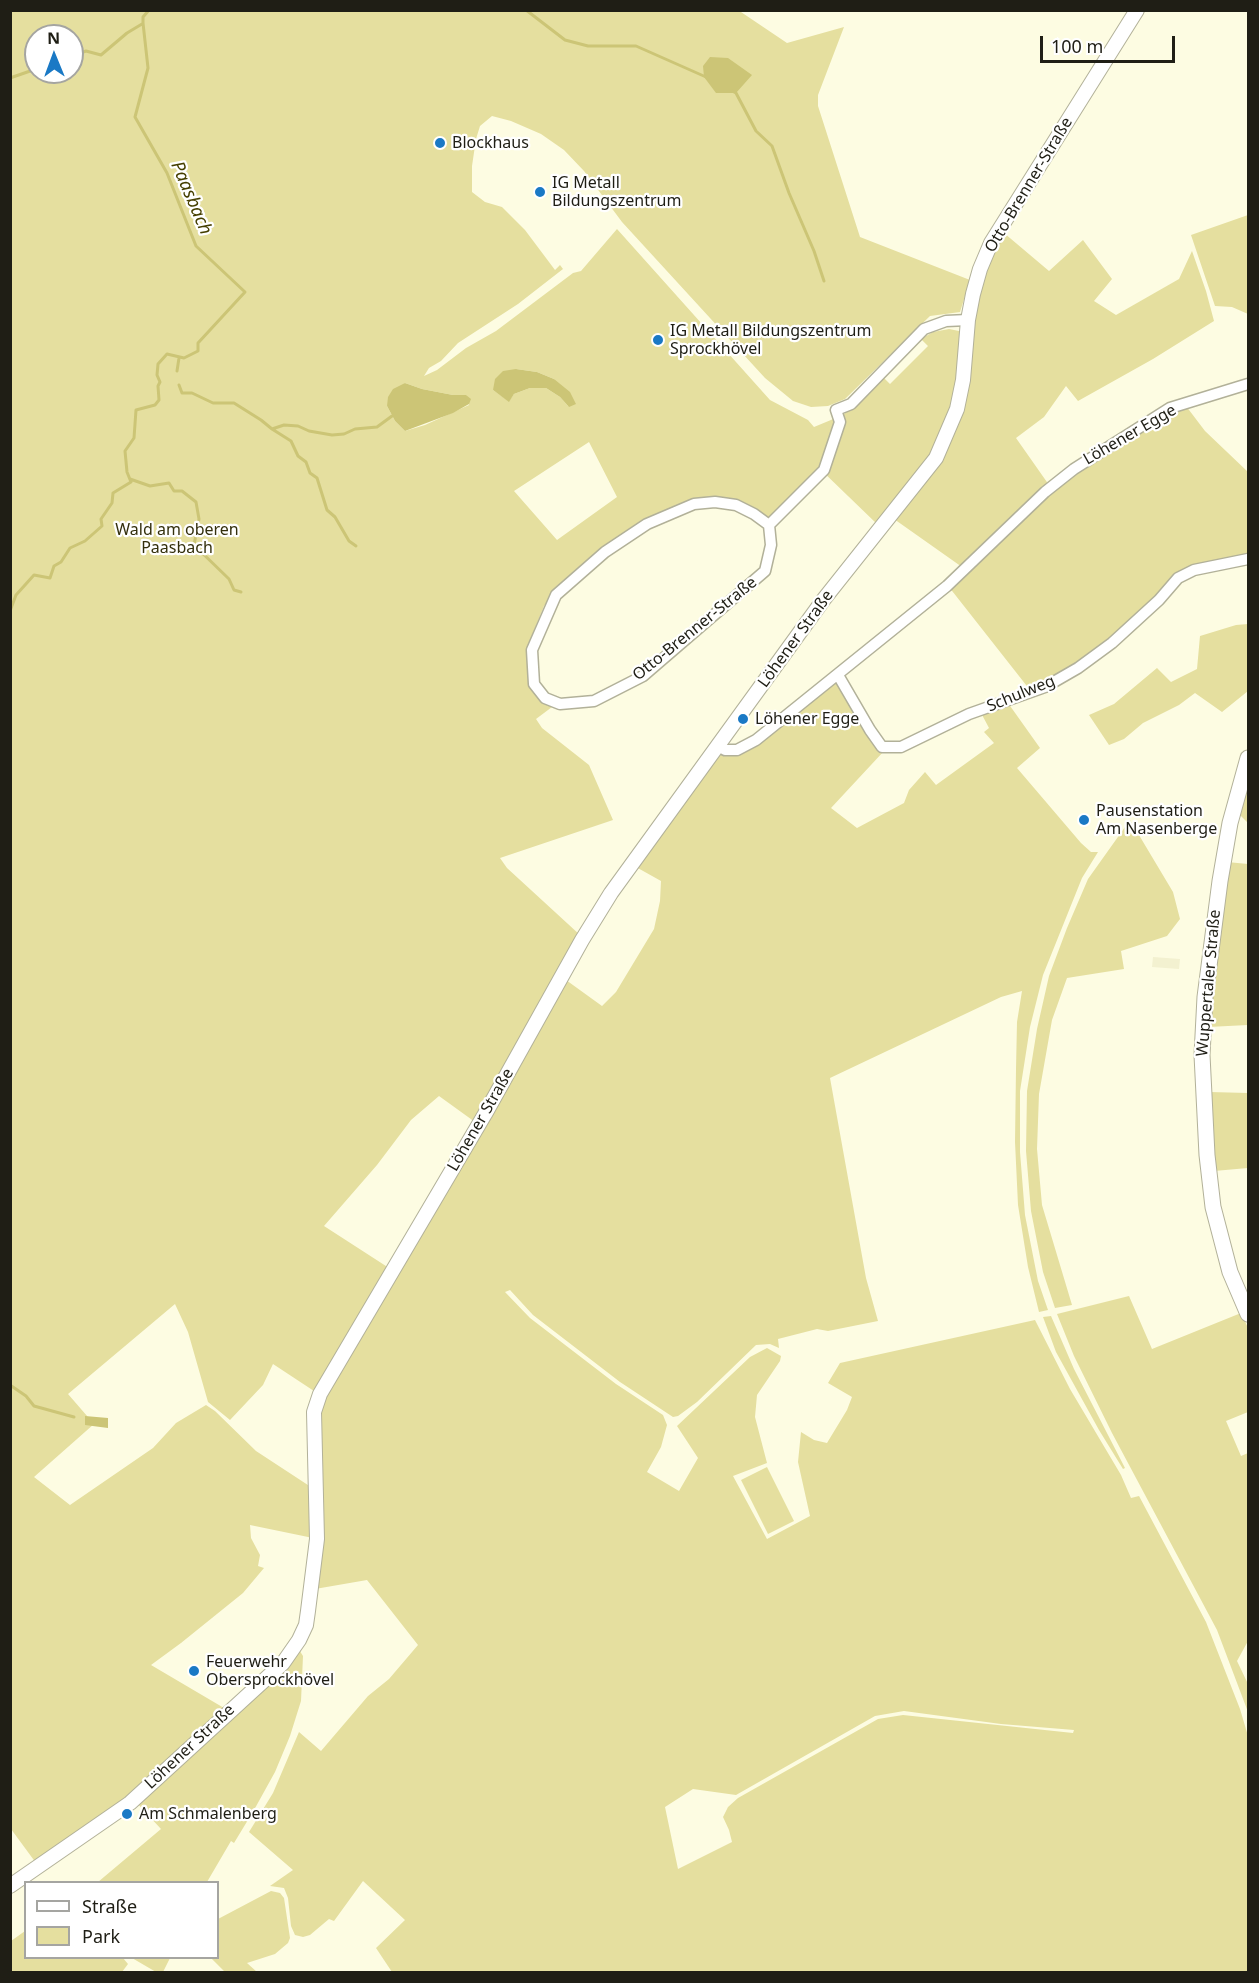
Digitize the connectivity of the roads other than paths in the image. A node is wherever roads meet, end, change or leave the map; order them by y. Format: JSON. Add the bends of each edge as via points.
{"nodes":[{"id":1,"x":1137,"y":10,"type":"edge"},
{"id":2,"x":968,"y":320,"type":"junction"},
{"id":3,"x":1248,"y":384,"type":"edge"},
{"id":4,"x":769,"y":525,"type":"junction"},
{"id":5,"x":1248,"y":559,"type":"edge"},
{"id":6,"x":838,"y":675,"type":"junction"},
{"id":7,"x":718,"y":746,"type":"junction"},
{"id":8,"x":1248,"y":758,"type":"edge"},
{"id":9,"x":1248,"y":1314,"type":"edge"},
{"id":10,"x":10,"y":1886,"type":"edge"}],
"edges":[{"from":1,"to":2,"type":"street","name":"Otto-Brenner-Straße","via":[[992,243],[980,269]]},
{"from":2,"to":4,"type":"street","via":[[946,321],[924,329],[851,404],[836,410],[840,422],[824,470]]},
{"from":2,"to":7,"type":"street","name":"Löhener Straße","via":[[961,390],[936,458],[824,599]]},
{"from":3,"to":6,"type":"street","name":"Löhener Egge","via":[[1170,408],[1074,469],[947,586]]},
{"from":4,"to":4,"type":"street","name":"Otto-Brenner-Straße","via":[[736,505],[694,504],[647,524],[613,547],[556,595],[532,650],[534,684],[545,698],[560,704],[594,701],[643,676],[765,571],[771,545]]},
{"from":5,"to":6,"type":"street","name":"Schulweg","via":[[1194,570],[1178,578],[1112,643],[1078,668],[1045,687],[969,714],[901,747],[882,747]]},
{"from":6,"to":7,"type":"street","name":"Löhener Egge","via":[[756,740],[737,750]]},
{"from":7,"to":10,"type":"street","name":"Löhener Straße","via":[[610,893],[320,1394],[314,1412],[317,1539],[306,1625],[299,1640],[283,1663],[130,1803]]},
{"from":8,"to":9,"type":"main road","name":"Wuppertaler Straße","via":[[1230,823],[1220,881],[1202,1054],[1213,1207],[1230,1272]]}]}
